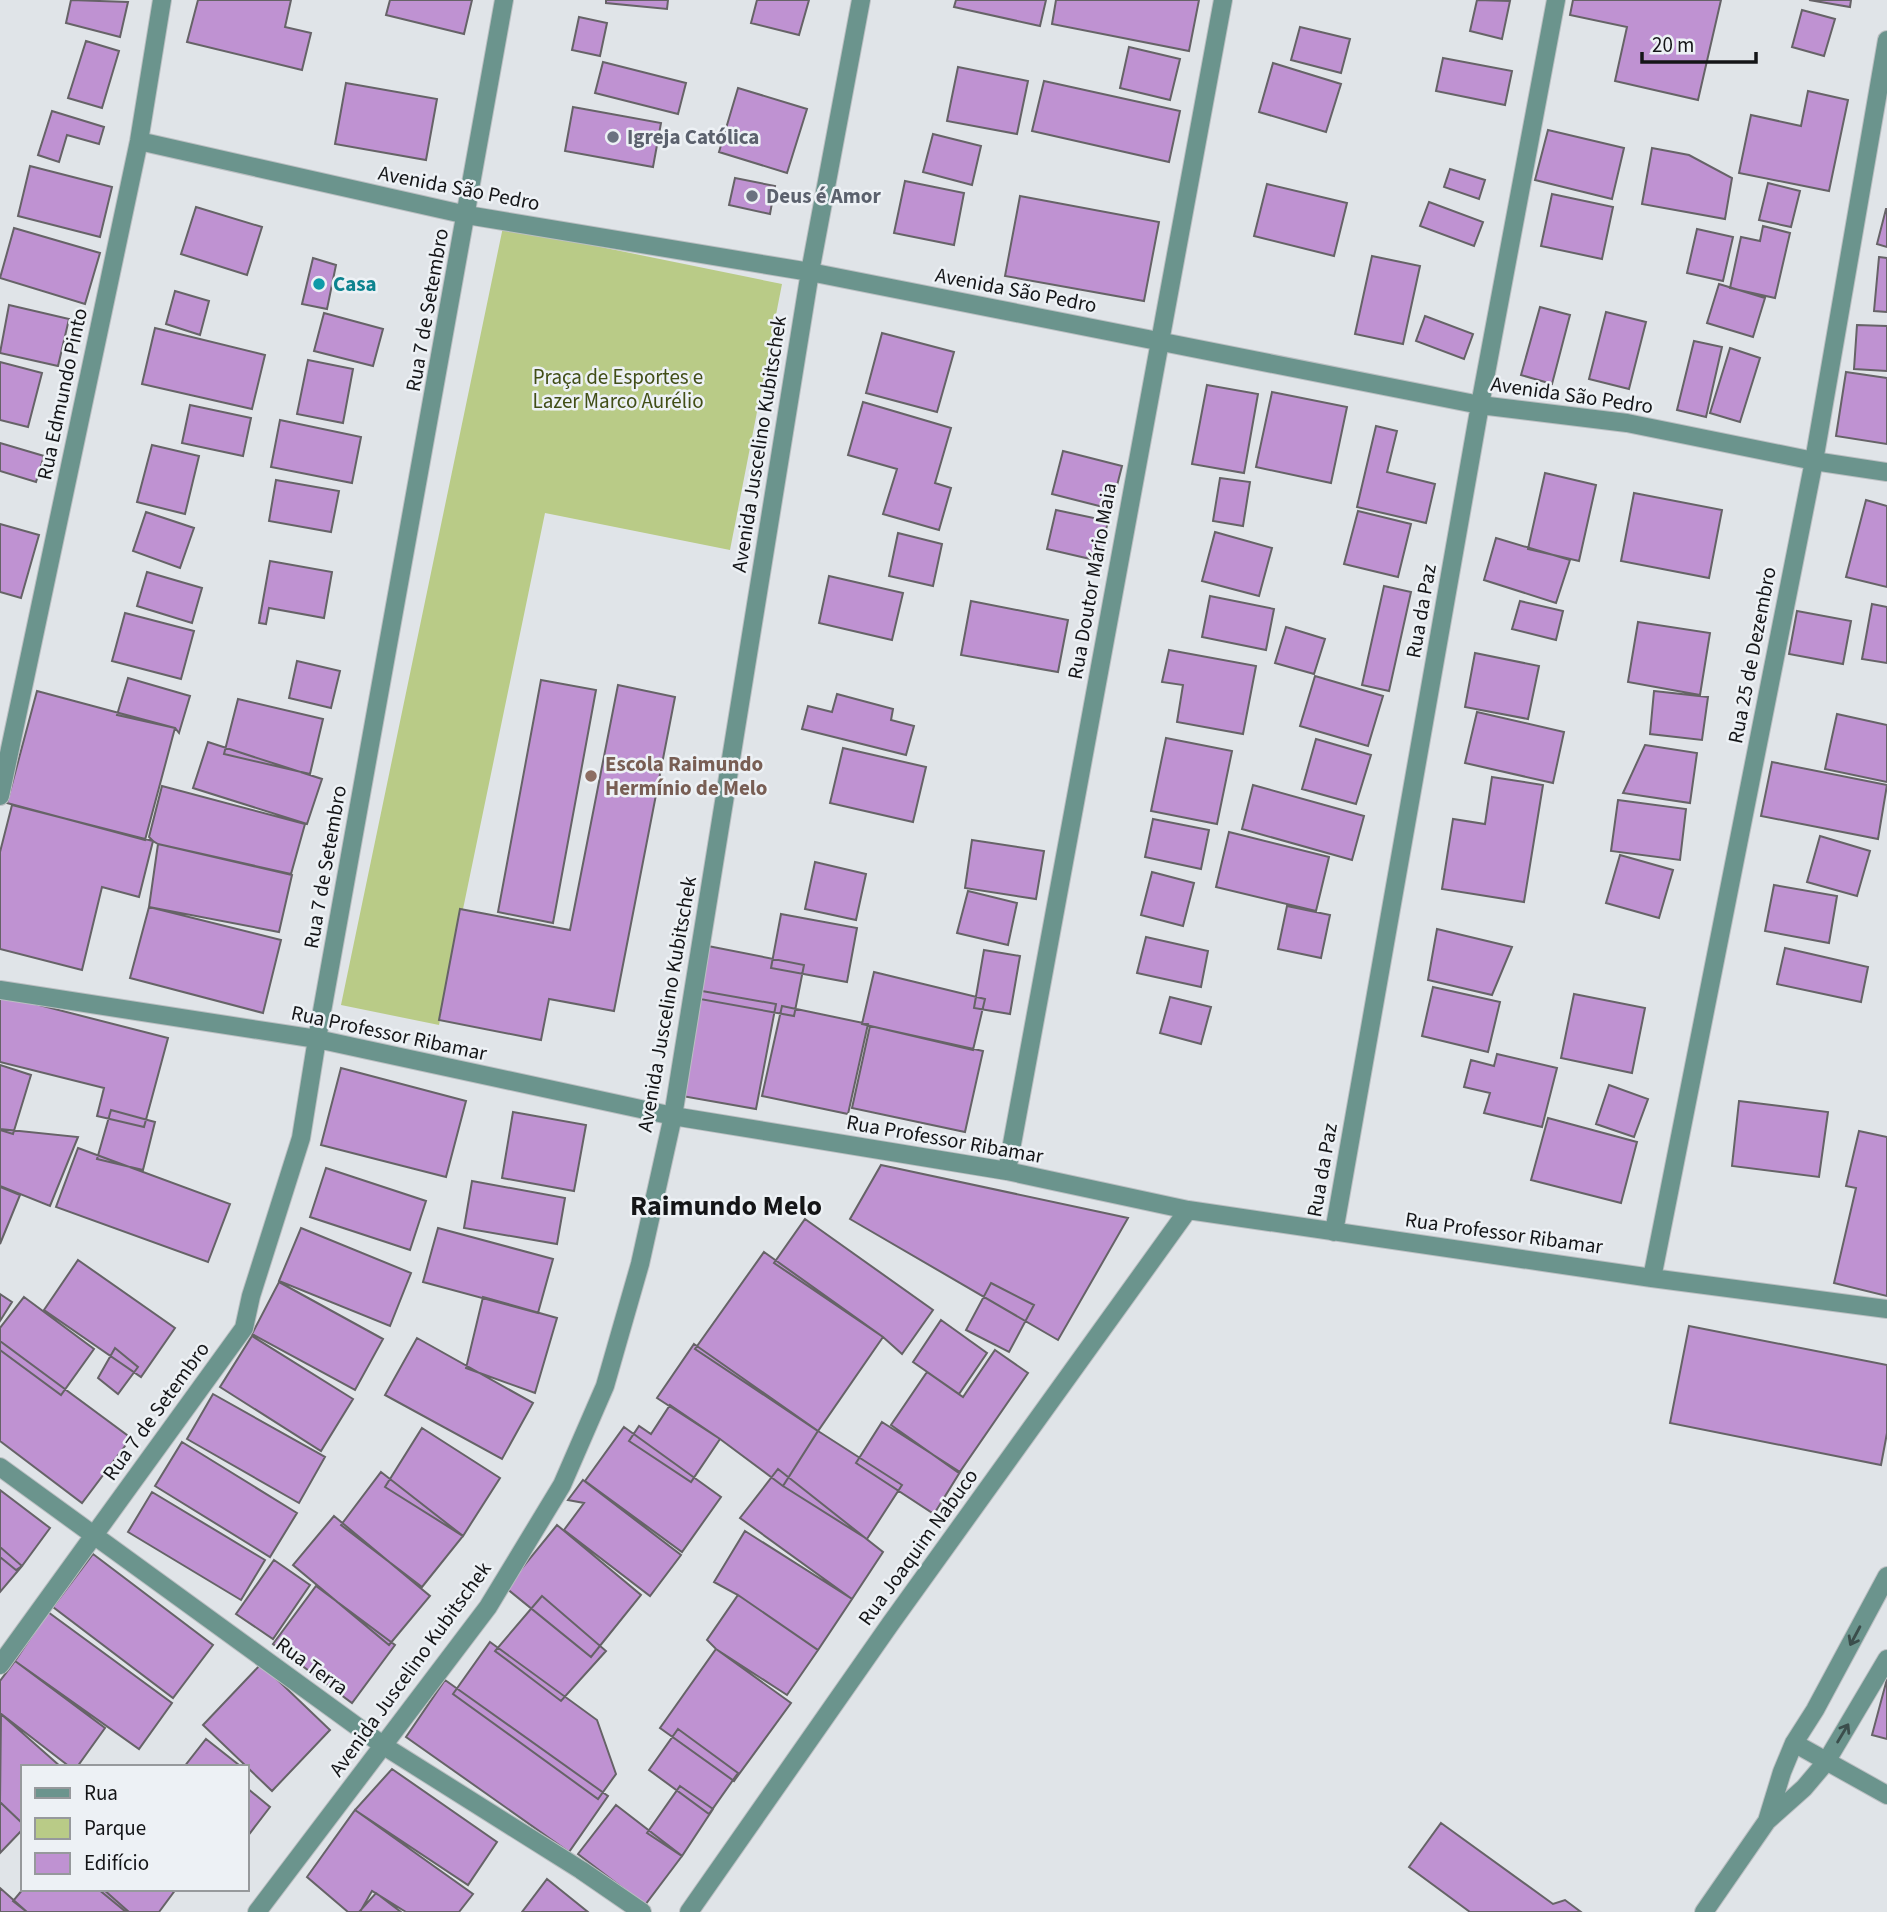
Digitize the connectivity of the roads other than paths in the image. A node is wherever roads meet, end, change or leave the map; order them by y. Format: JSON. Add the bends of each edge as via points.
{"nodes":[{"id":1,"x":162,"y":0,"type":"edge"},
{"id":2,"x":504,"y":0,"type":"edge"},
{"id":3,"x":861,"y":0,"type":"edge"},
{"id":4,"x":1223,"y":0,"type":"edge"},
{"id":5,"x":1556,"y":0,"type":"edge"},
{"id":6,"x":1887,"y":40,"type":"edge"},
{"id":7,"x":139,"y":141,"type":"junction"},
{"id":8,"x":467,"y":215,"type":"junction"},
{"id":9,"x":810,"y":272,"type":"junction"},
{"id":10,"x":1159,"y":342,"type":"junction"},
{"id":11,"x":1480,"y":405,"type":"junction"},
{"id":12,"x":1814,"y":461,"type":"junction"},
{"id":13,"x":1887,"y":472,"type":"edge"},
{"id":14,"x":0,"y":796,"type":"edge"},
{"id":15,"x":0,"y":989,"type":"edge"},
{"id":16,"x":317,"y":1039,"type":"junction"},
{"id":17,"x":673,"y":1116,"type":"junction"},
{"id":18,"x":1007,"y":1171,"type":"junction"},
{"id":19,"x":1188,"y":1210,"type":"junction"},
{"id":20,"x":1334,"y":1232,"type":"junction"},
{"id":21,"x":1652,"y":1278,"type":"junction"},
{"id":22,"x":1887,"y":1309,"type":"edge"},
{"id":23,"x":0,"y":1467,"type":"edge"},
{"id":24,"x":93,"y":1536,"type":"junction"},
{"id":25,"x":1887,"y":1576,"type":"edge"},
{"id":26,"x":1887,"y":1659,"type":"edge"},
{"id":27,"x":0,"y":1665,"type":"edge"},
{"id":28,"x":1794,"y":1743,"type":"junction"},
{"id":29,"x":384,"y":1746,"type":"junction"},
{"id":30,"x":1826,"y":1762,"type":"junction"},
{"id":31,"x":1887,"y":1795,"type":"edge"},
{"id":32,"x":1767,"y":1821,"type":"junction"},
{"id":33,"x":257,"y":1912,"type":"edge"},
{"id":34,"x":642,"y":1912,"type":"edge"},
{"id":35,"x":689,"y":1912,"type":"edge"},
{"id":36,"x":1704,"y":1912,"type":"edge"}],
"edges":[{"from":1,"to":7,"type":"street","name":"Rua Edmundo Pinto"},
{"from":2,"to":8,"type":"street","name":"Rua 7 de Setembro"},
{"from":3,"to":9,"type":"street","name":"Avenida Juscelino Kubitschek"},
{"from":4,"to":10,"type":"street","name":"Rua Doutor Mário Maia"},
{"from":5,"to":11,"type":"street","name":"Rua da Paz"},
{"from":6,"to":12,"type":"street","name":"Rua 25 de Dezembro"},
{"from":7,"to":8,"type":"street","name":"Avenida São Pedro"},
{"from":7,"to":14,"type":"street","name":"Rua Edmundo Pinto"},
{"from":8,"to":9,"type":"street","name":"Avenida São Pedro"},
{"from":8,"to":16,"type":"street","name":"Rua 7 de Setembro"},
{"from":9,"to":10,"type":"street","name":"Avenida São Pedro"},
{"from":9,"to":17,"type":"street","name":"Avenida Juscelino Kubitschek"},
{"from":10,"to":11,"type":"street","name":"Avenida São Pedro"},
{"from":10,"to":18,"type":"street","name":"Rua Doutor Mário Maia"},
{"from":11,"to":12,"type":"street","name":"Avenida São Pedro","via":[[1627,423]]},
{"from":11,"to":20,"type":"street","name":"Rua da Paz"},
{"from":12,"to":13,"type":"street","name":"Avenida São Pedro"},
{"from":12,"to":21,"type":"street","name":"Rua 25 de Dezembro"},
{"from":15,"to":16,"type":"street","name":"Rua Professor Ribamar"},
{"from":16,"to":17,"type":"street","name":"Rua Professor Ribamar"},
{"from":16,"to":24,"type":"street","name":"Rua 7 de Setembro","via":[[301,1138],[244,1328]]},
{"from":17,"to":18,"type":"street","name":"Rua Professor Ribamar"},
{"from":17,"to":29,"type":"street","name":"Avenida Juscelino Kubitschek","via":[[640,1264],[605,1386],[562,1485],[488,1607]]},
{"from":18,"to":19,"type":"street","name":"Rua Professor Ribamar"},
{"from":19,"to":20,"type":"street","name":"Rua Professor Ribamar"},
{"from":19,"to":35,"type":"street","name":"Rua Joaquim Nabuco"},
{"from":20,"to":21,"type":"street","name":"Rua Professor Ribamar"},
{"from":21,"to":22,"type":"street","name":"Rua Professor Ribamar"},
{"from":23,"to":24,"type":"street","name":"Rua Terra"},
{"from":24,"to":27,"type":"street","name":"Rua 7 de Setembro"},
{"from":24,"to":29,"type":"street","name":"Rua Terra"},
{"from":25,"to":28,"type":"street","one_way":true},
{"from":30,"to":26,"type":"street","one_way":true},
{"from":28,"to":30,"type":"street"},
{"from":28,"to":32,"type":"street"},
{"from":29,"to":33,"type":"street","name":"Avenida Juscelino Kubitschek"},
{"from":29,"to":34,"type":"street","name":"Rua Terra"},
{"from":30,"to":31,"type":"street"},
{"from":30,"to":32,"type":"street"},
{"from":32,"to":36,"type":"street"}]}
